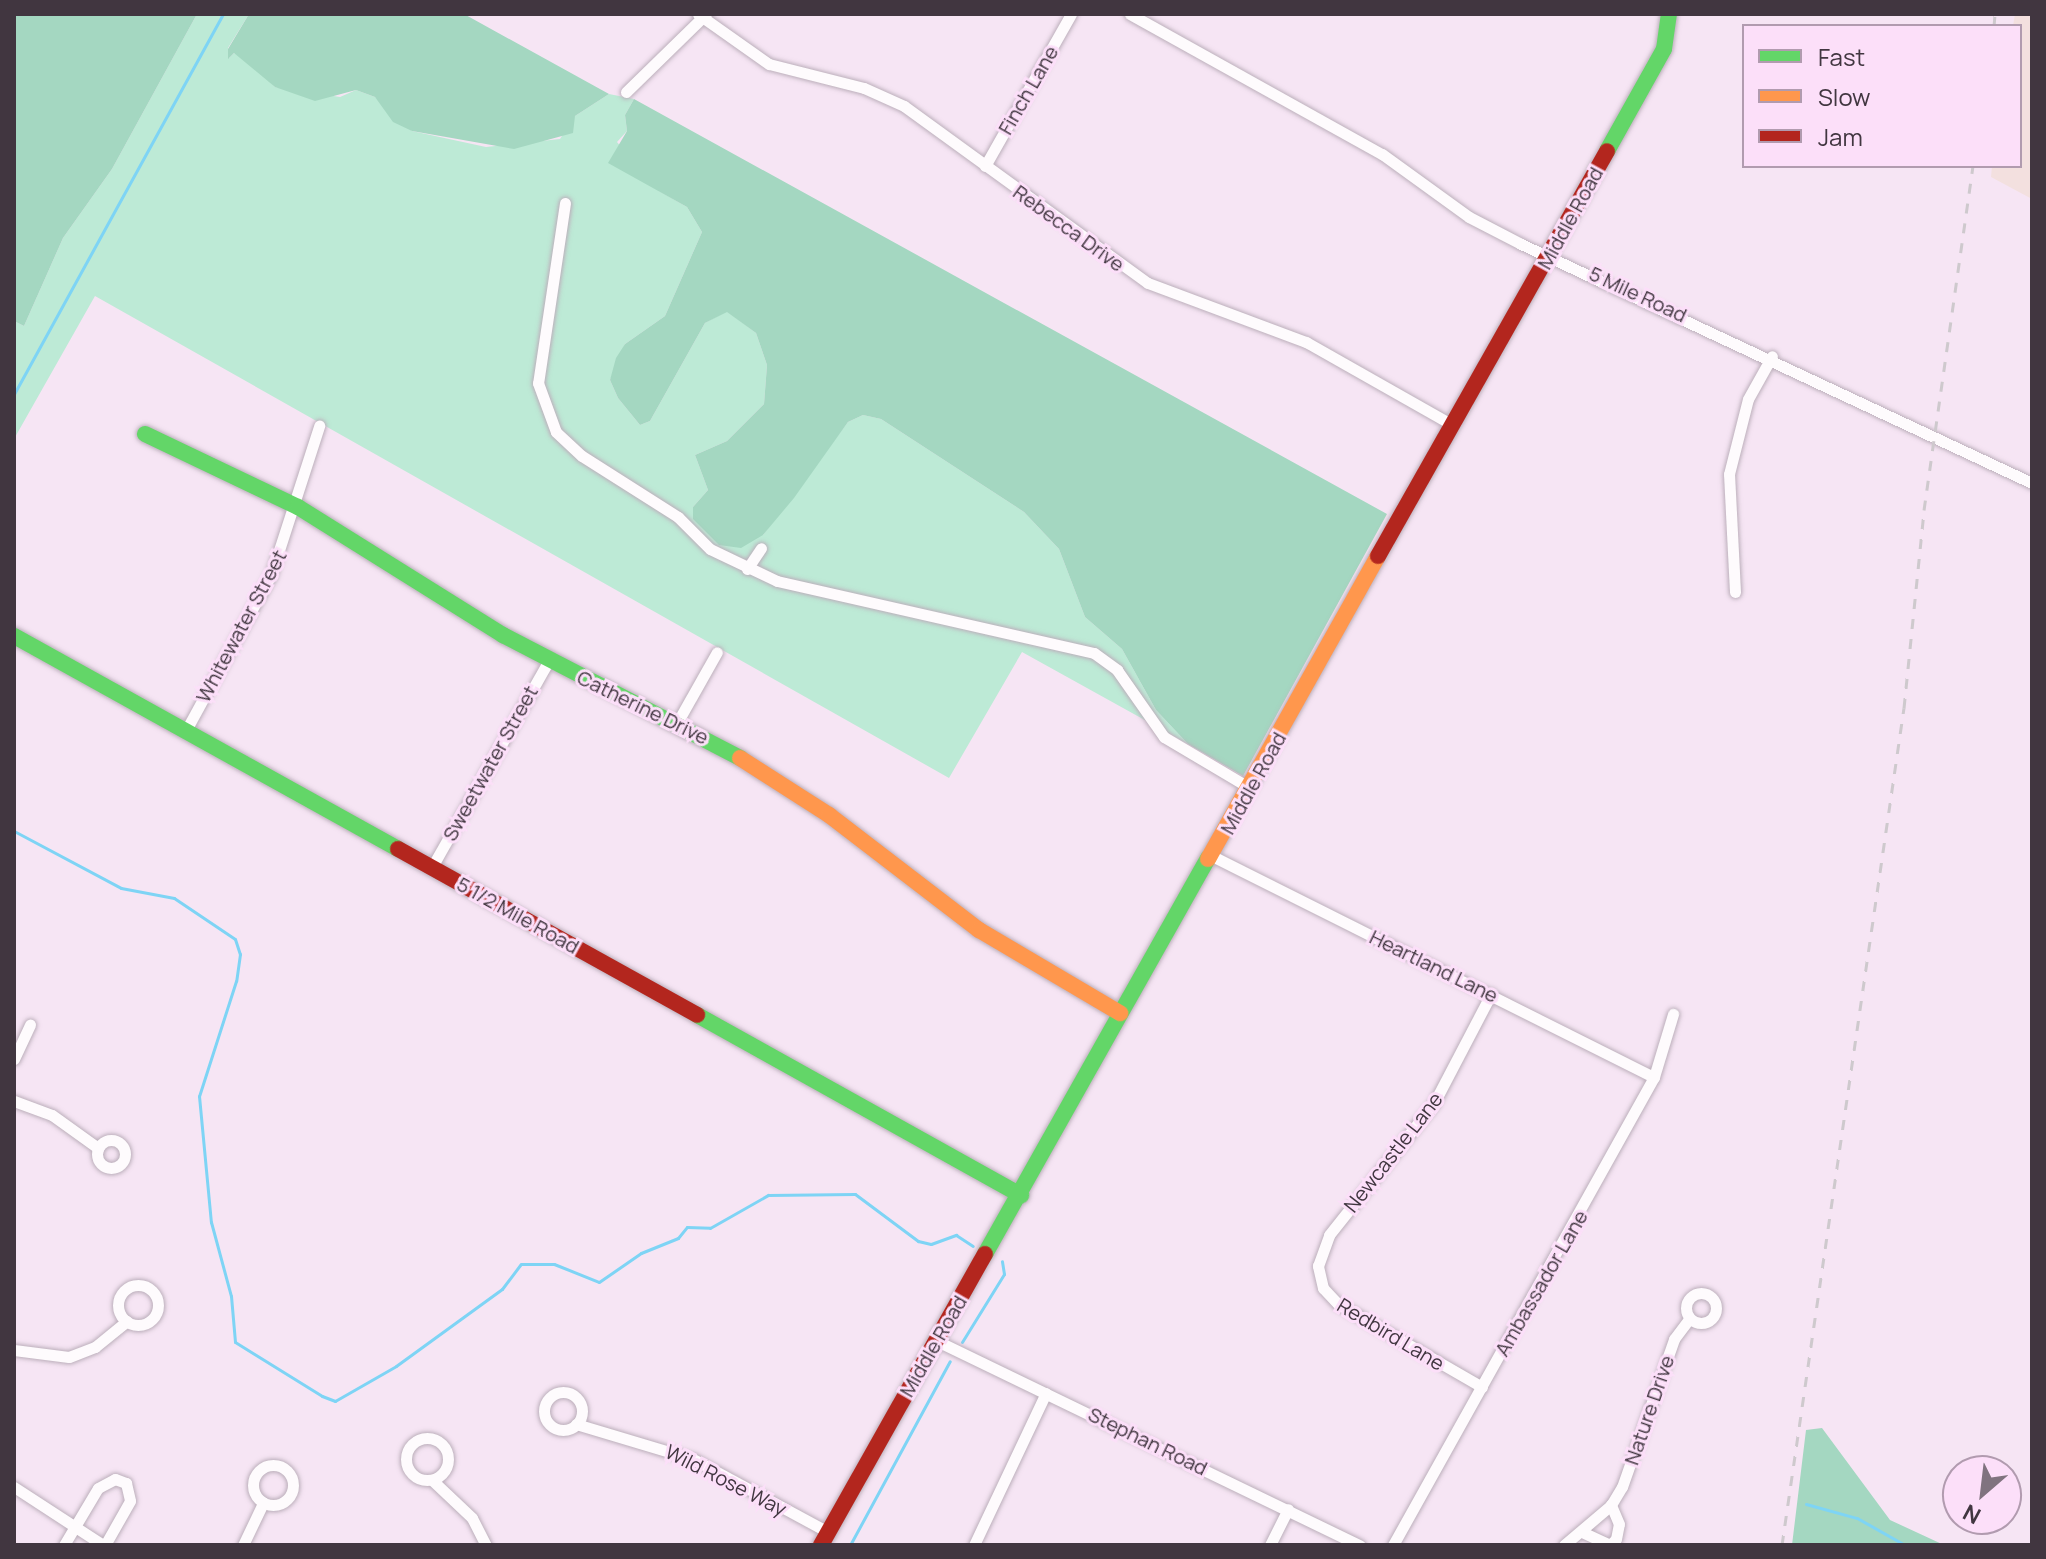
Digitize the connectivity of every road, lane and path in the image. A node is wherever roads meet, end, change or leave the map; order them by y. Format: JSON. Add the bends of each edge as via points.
{"nodes":[{"id":1,"x":1071,"y":14,"type":"edge"},
{"id":2,"x":1130,"y":14,"type":"edge"},
{"id":3,"x":1669,"y":14,"type":"edge"},
{"id":4,"x":702,"y":15,"type":"edge"},
{"id":5,"x":626,"y":92,"type":"dead end"},
{"id":6,"x":985,"y":166,"type":"junction"},
{"id":7,"x":565,"y":203,"type":"dead end"},
{"id":8,"x":1550,"y":254,"type":"junction"},
{"id":9,"x":1772,"y":356,"type":"junction"},
{"id":10,"x":1453,"y":425,"type":"junction"},
{"id":11,"x":319,"y":426,"type":"dead end"},
{"id":12,"x":145,"y":434,"type":"dead end"},
{"id":13,"x":2032,"y":483,"type":"edge"},
{"id":14,"x":298,"y":507,"type":"junction"},
{"id":15,"x":761,"y":548,"type":"dead end"},
{"id":16,"x":747,"y":569,"type":"junction"},
{"id":17,"x":1735,"y":592,"type":"dead end"},
{"id":18,"x":14,"y":636,"type":"edge"},
{"id":19,"x":717,"y":652,"type":"dead end"},
{"id":20,"x":549,"y":660,"type":"junction"},
{"id":21,"x":677,"y":723,"type":"junction"},
{"id":22,"x":185,"y":732,"type":"junction"},
{"id":23,"x":1250,"y":788,"type":"junction"},
{"id":24,"x":1212,"y":856,"type":"junction"},
{"id":25,"x":432,"y":867,"type":"junction"},
{"id":26,"x":1491,"y":994,"type":"junction"},
{"id":27,"x":1120,"y":1013,"type":"junction"},
{"id":28,"x":1673,"y":1014,"type":"dead end"},
{"id":29,"x":30,"y":1025,"type":"dead end"},
{"id":30,"x":14,"y":1059,"type":"edge"},
{"id":31,"x":1654,"y":1077,"type":"junction"},
{"id":32,"x":14,"y":1101,"type":"edge"},
{"id":33,"x":98,"y":1148,"type":"dead end"},
{"id":34,"x":1021,"y":1195,"type":"junction"},
{"id":35,"x":1318,"y":1266,"type":"joint"},
{"id":36,"x":1690,"y":1318,"type":"dead end"},
{"id":37,"x":127,"y":1321,"type":"dead end"},
{"id":38,"x":935,"y":1340,"type":"junction"},
{"id":39,"x":14,"y":1350,"type":"edge"},
{"id":40,"x":1482,"y":1387,"type":"junction"},
{"id":41,"x":1046,"y":1393,"type":"junction"},
{"id":42,"x":576,"y":1424,"type":"dead end"},
{"id":43,"x":432,"y":1480,"type":"dead end"},
{"id":44,"x":14,"y":1487,"type":"edge"},
{"id":45,"x":263,"y":1503,"type":"dead end"},
{"id":46,"x":1611,"y":1505,"type":"junction"},
{"id":47,"x":1288,"y":1509,"type":"junction"},
{"id":48,"x":76,"y":1528,"type":"junction"},
{"id":49,"x":1582,"y":1532,"type":"junction"},
{"id":50,"x":824,"y":1539,"type":"edge"},
{"id":51,"x":64,"y":1545,"type":"edge"},
{"id":52,"x":104,"y":1545,"type":"edge"},
{"id":53,"x":243,"y":1545,"type":"edge"},
{"id":54,"x":486,"y":1545,"type":"edge"},
{"id":55,"x":974,"y":1545,"type":"edge"},
{"id":56,"x":1270,"y":1545,"type":"edge"},
{"id":57,"x":1360,"y":1545,"type":"edge"},
{"id":58,"x":1393,"y":1545,"type":"edge"},
{"id":59,"x":1564,"y":1545,"type":"edge"}],
"edges":[{"from":1,"to":6,"type":"street","name":"Finch Lane"},
{"from":2,"to":8,"type":"street","name":"5 Mile Road","via":[[1382,154],[1469,217]]},
{"from":3,"to":8,"type":"street","name":"Middle Road","via":[[1664,49]]},
{"from":4,"to":5,"type":"street"},
{"from":4,"to":6,"type":"street","name":"Rebecca Drive","via":[[769,64],[894,101]]},
{"from":6,"to":10,"type":"street","name":"Rebecca Drive","via":[[1148,283],[1306,342]]},
{"from":7,"to":16,"type":"street","via":[[538,383],[543,410],[582,456],[678,517],[710,549]]},
{"from":8,"to":9,"type":"street","name":"5 Mile Road"},
{"from":8,"to":10,"type":"street","name":"Middle Road"},
{"from":9,"to":13,"type":"street","name":"5 Mile Road"},
{"from":9,"to":17,"type":"street","via":[[1744,410],[1729,474]]},
{"from":10,"to":23,"type":"street","name":"Middle Road"},
{"from":11,"to":14,"type":"street","name":"Whitewater Street"},
{"from":12,"to":14,"type":"street","name":"Catherine Drive"},
{"from":14,"to":20,"type":"street","name":"Catherine Drive"},
{"from":14,"to":22,"type":"street","name":"Whitewater Street","via":[[271,575]]},
{"from":15,"to":16,"type":"street"},
{"from":16,"to":23,"type":"street","via":[[842,600],[1094,653],[1117,670],[1164,737]]},
{"from":18,"to":22,"type":"street","name":"5 1/2 Mile Road"},
{"from":19,"to":21,"type":"street"},
{"from":20,"to":21,"type":"street","name":"Catherine Drive"},
{"from":20,"to":25,"type":"street","name":"Sweetwater Street"},
{"from":21,"to":27,"type":"street","name":"Catherine Drive","via":[[790,787],[979,930]]},
{"from":22,"to":25,"type":"street","name":"5 1/2 Mile Road"},
{"from":23,"to":24,"type":"street","name":"Middle Road"},
{"from":24,"to":26,"type":"street","name":"Heartland Lane"},
{"from":24,"to":27,"type":"street","name":"Middle Road"},
{"from":25,"to":34,"type":"street","name":"5 1/2 Mile Road"},
{"from":26,"to":31,"type":"street","name":"Heartland Lane"},
{"from":26,"to":35,"type":"street","name":"Newcastle Lane","via":[[1434,1103],[1329,1235]]},
{"from":27,"to":34,"type":"street","name":"Middle Road"},
{"from":28,"to":31,"type":"street","name":"Ambassador Lane"},
{"from":29,"to":30,"type":"street"},
{"from":31,"to":40,"type":"street","name":"Ambassador Lane"},
{"from":32,"to":33,"type":"street","via":[[52,1115]]},
{"from":34,"to":38,"type":"street","name":"Middle Road"},
{"from":35,"to":40,"type":"street","name":"Redbird Lane","via":[[1323,1288],[1338,1304]]},
{"from":36,"to":46,"type":"street","name":"Nature Drive","via":[[1674,1339]]},
{"from":37,"to":39,"type":"street","via":[[95,1347],[69,1357]]},
{"from":38,"to":41,"type":"street","name":"Stephan Road"},
{"from":38,"to":50,"type":"street","name":"Middle Road"},
{"from":40,"to":58,"type":"street","name":"Ambassador Lane"},
{"from":41,"to":47,"type":"street","name":"Stephan Road"},
{"from":41,"to":55,"type":"street"},
{"from":42,"to":50,"type":"street","name":"Wild Rose Way","via":[[693,1459]]},
{"from":43,"to":54,"type":"street","via":[[472,1518]]},
{"from":44,"to":48,"type":"street"},
{"from":45,"to":53,"type":"street"},
{"from":46,"to":49,"type":"street","name":"Nature Drive"},
{"from":46,"to":49,"type":"street","name":"Nature Drive","via":[[1619,1524],[1610,1545]]},
{"from":47,"to":56,"type":"street"},
{"from":47,"to":57,"type":"street","name":"Stephan Road"},
{"from":48,"to":51,"type":"street"},
{"from":48,"to":52,"type":"street"},
{"from":48,"to":52,"type":"street","via":[[101,1483],[120,1480],[129,1489],[129,1507]]},
{"from":49,"to":59,"type":"street","name":"Nature Drive"}]}
